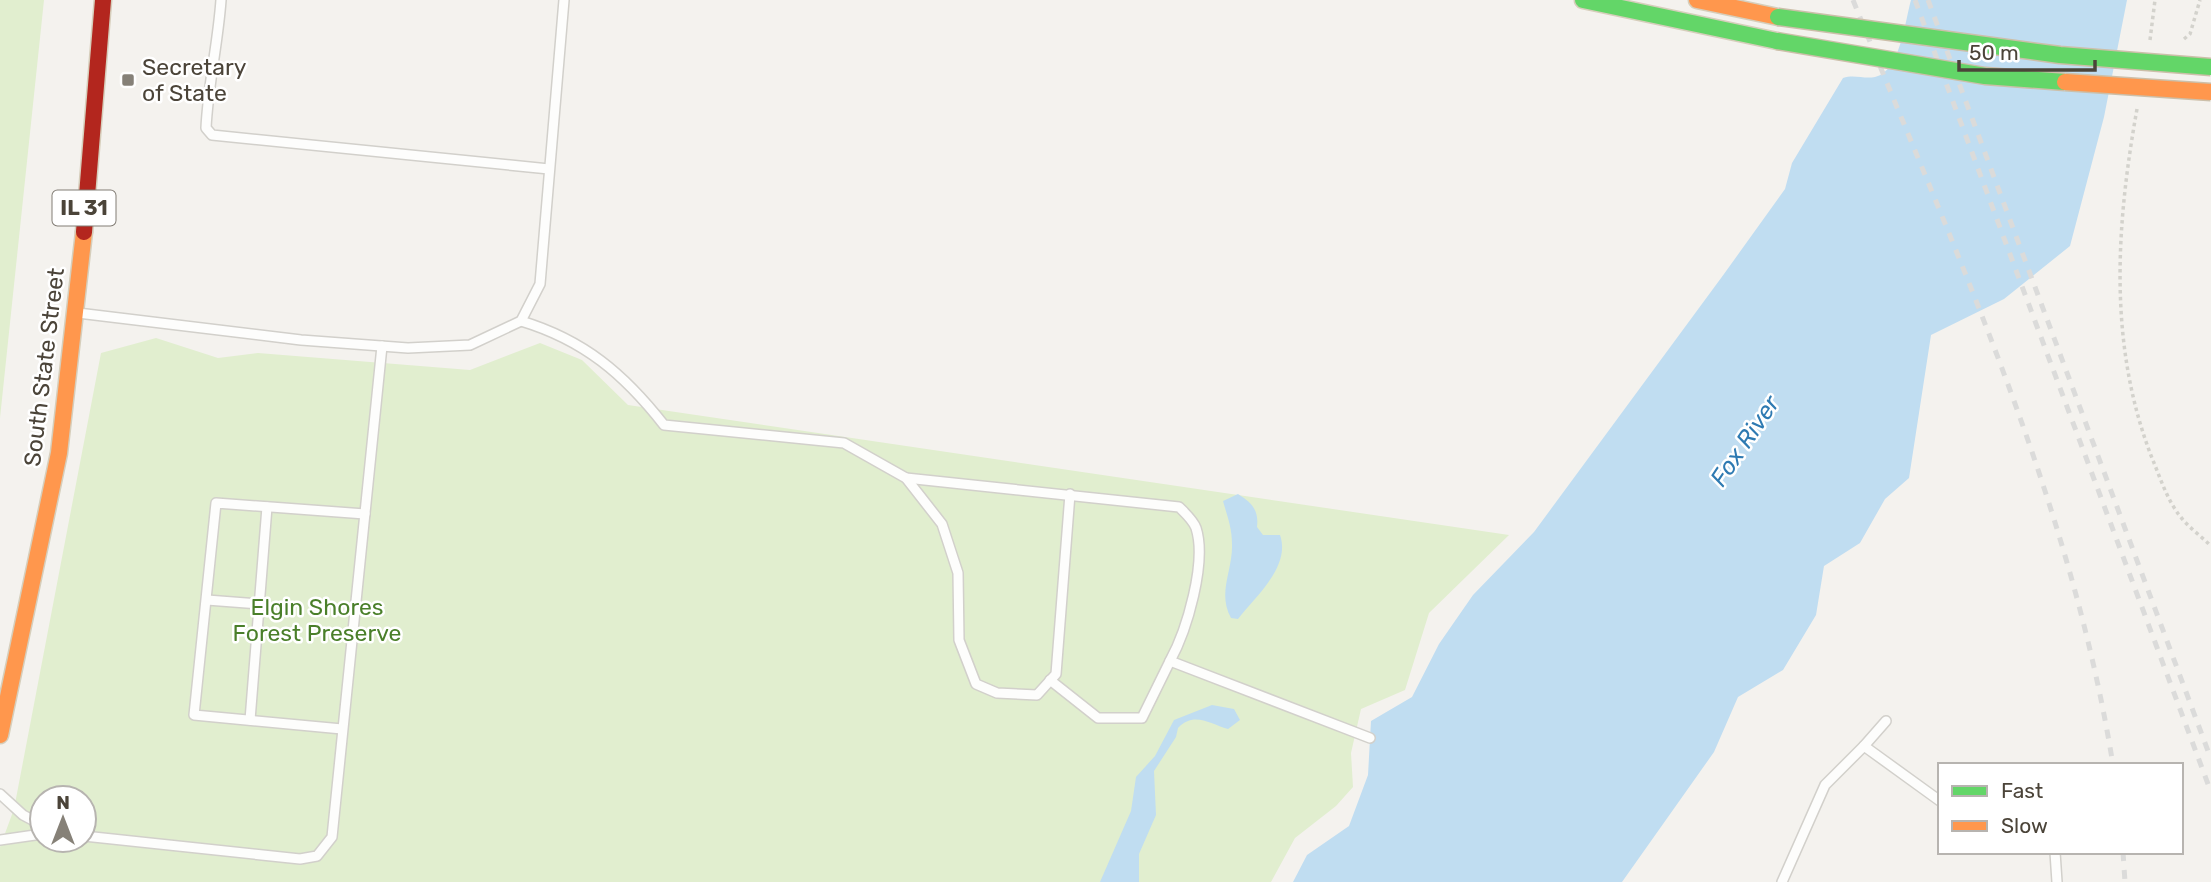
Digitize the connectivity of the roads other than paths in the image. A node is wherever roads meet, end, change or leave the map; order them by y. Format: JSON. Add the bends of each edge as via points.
{"nodes":[{"id":1,"x":103,"y":0,"type":"edge"},
{"id":2,"x":221,"y":0,"type":"edge"},
{"id":3,"x":564,"y":0,"type":"edge"},
{"id":4,"x":1583,"y":0,"type":"edge"},
{"id":5,"x":1697,"y":0,"type":"edge"},
{"id":6,"x":2211,"y":67,"type":"edge"},
{"id":7,"x":2211,"y":92,"type":"edge"},
{"id":8,"x":549,"y":169,"type":"junction"},
{"id":9,"x":77,"y":313,"type":"junction"},
{"id":10,"x":521,"y":321,"type":"junction"},
{"id":11,"x":382,"y":346,"type":"junction"},
{"id":12,"x":906,"y":478,"type":"junction"},
{"id":13,"x":1070,"y":494,"type":"junction"},
{"id":14,"x":267,"y":507,"type":"junction"},
{"id":15,"x":365,"y":514,"type":"junction"},
{"id":16,"x":207,"y":600,"type":"junction"},
{"id":17,"x":259,"y":604,"type":"junction"},
{"id":18,"x":1170,"y":661,"type":"junction"},
{"id":19,"x":1051,"y":680,"type":"junction"},
{"id":20,"x":250,"y":720,"type":"junction"},
{"id":21,"x":1886,"y":721,"type":"dead end"},
{"id":22,"x":342,"y":729,"type":"junction"},
{"id":23,"x":0,"y":735,"type":"edge"},
{"id":24,"x":1370,"y":738,"type":"dead end"},
{"id":25,"x":1864,"y":746,"type":"junction"},
{"id":26,"x":0,"y":794,"type":"edge"},
{"id":27,"x":1938,"y":799,"type":"edge"},
{"id":28,"x":28,"y":817,"type":"edge"},
{"id":29,"x":28,"y":836,"type":"edge"},
{"id":30,"x":98,"y":837,"type":"edge"},
{"id":31,"x":0,"y":841,"type":"edge"},
{"id":32,"x":2055,"y":854,"type":"edge"},
{"id":33,"x":1782,"y":882,"type":"edge"},
{"id":34,"x":2057,"y":882,"type":"edge"}],
"edges":[{"from":1,"to":9,"type":"main road","name":"South State Street","number":"IL 31"},
{"from":2,"to":8,"type":"lane","via":[[208,88],[206,128],[212,135]]},
{"from":3,"to":8,"type":"lane"},
{"from":4,"to":7,"type":"main road","bridge":true,"via":[[1777,41],[1985,76]]},
{"from":5,"to":6,"type":"main road","bridge":true,"via":[[2046,54]]},
{"from":8,"to":10,"type":"lane","via":[[540,284]]},
{"from":9,"to":11,"type":"lane"},
{"from":9,"to":23,"type":"main road","name":"South State Street","number":"IL 31","via":[[64,416]]},
{"from":10,"to":11,"type":"lane","via":[[470,345]]},
{"from":10,"to":12,"type":"lane","via":[[557,332],[612,367],[664,425],[844,443]]},
{"from":11,"to":15,"type":"lane"},
{"from":12,"to":13,"type":"lane"},
{"from":12,"to":19,"type":"lane","via":[[942,524],[958,573],[959,640],[976,684],[997,694],[1037,695]]},
{"from":13,"to":18,"type":"lane","via":[[1180,506],[1195,525],[1200,546],[1190,612]]},
{"from":13,"to":19,"type":"lane","via":[[1060,656]]},
{"from":14,"to":15,"type":"lane"},
{"from":14,"to":16,"type":"lane","via":[[216,503]]},
{"from":14,"to":17,"type":"lane"},
{"from":15,"to":22,"type":"lane"},
{"from":16,"to":17,"type":"lane"},
{"from":16,"to":20,"type":"lane","via":[[194,715]]},
{"from":17,"to":20,"type":"lane"},
{"from":18,"to":19,"type":"lane","via":[[1142,718],[1098,718]]},
{"from":18,"to":24,"type":"lane"},
{"from":20,"to":22,"type":"lane"},
{"from":21,"to":25,"type":"lane"},
{"from":22,"to":30,"type":"lane","via":[[331,837],[317,856],[300,859]]},
{"from":25,"to":27,"type":"lane"},
{"from":25,"to":33,"type":"lane","via":[[1825,785]]},
{"from":26,"to":28,"type":"lane"},
{"from":29,"to":31,"type":"lane"},
{"from":32,"to":34,"type":"lane"}]}
